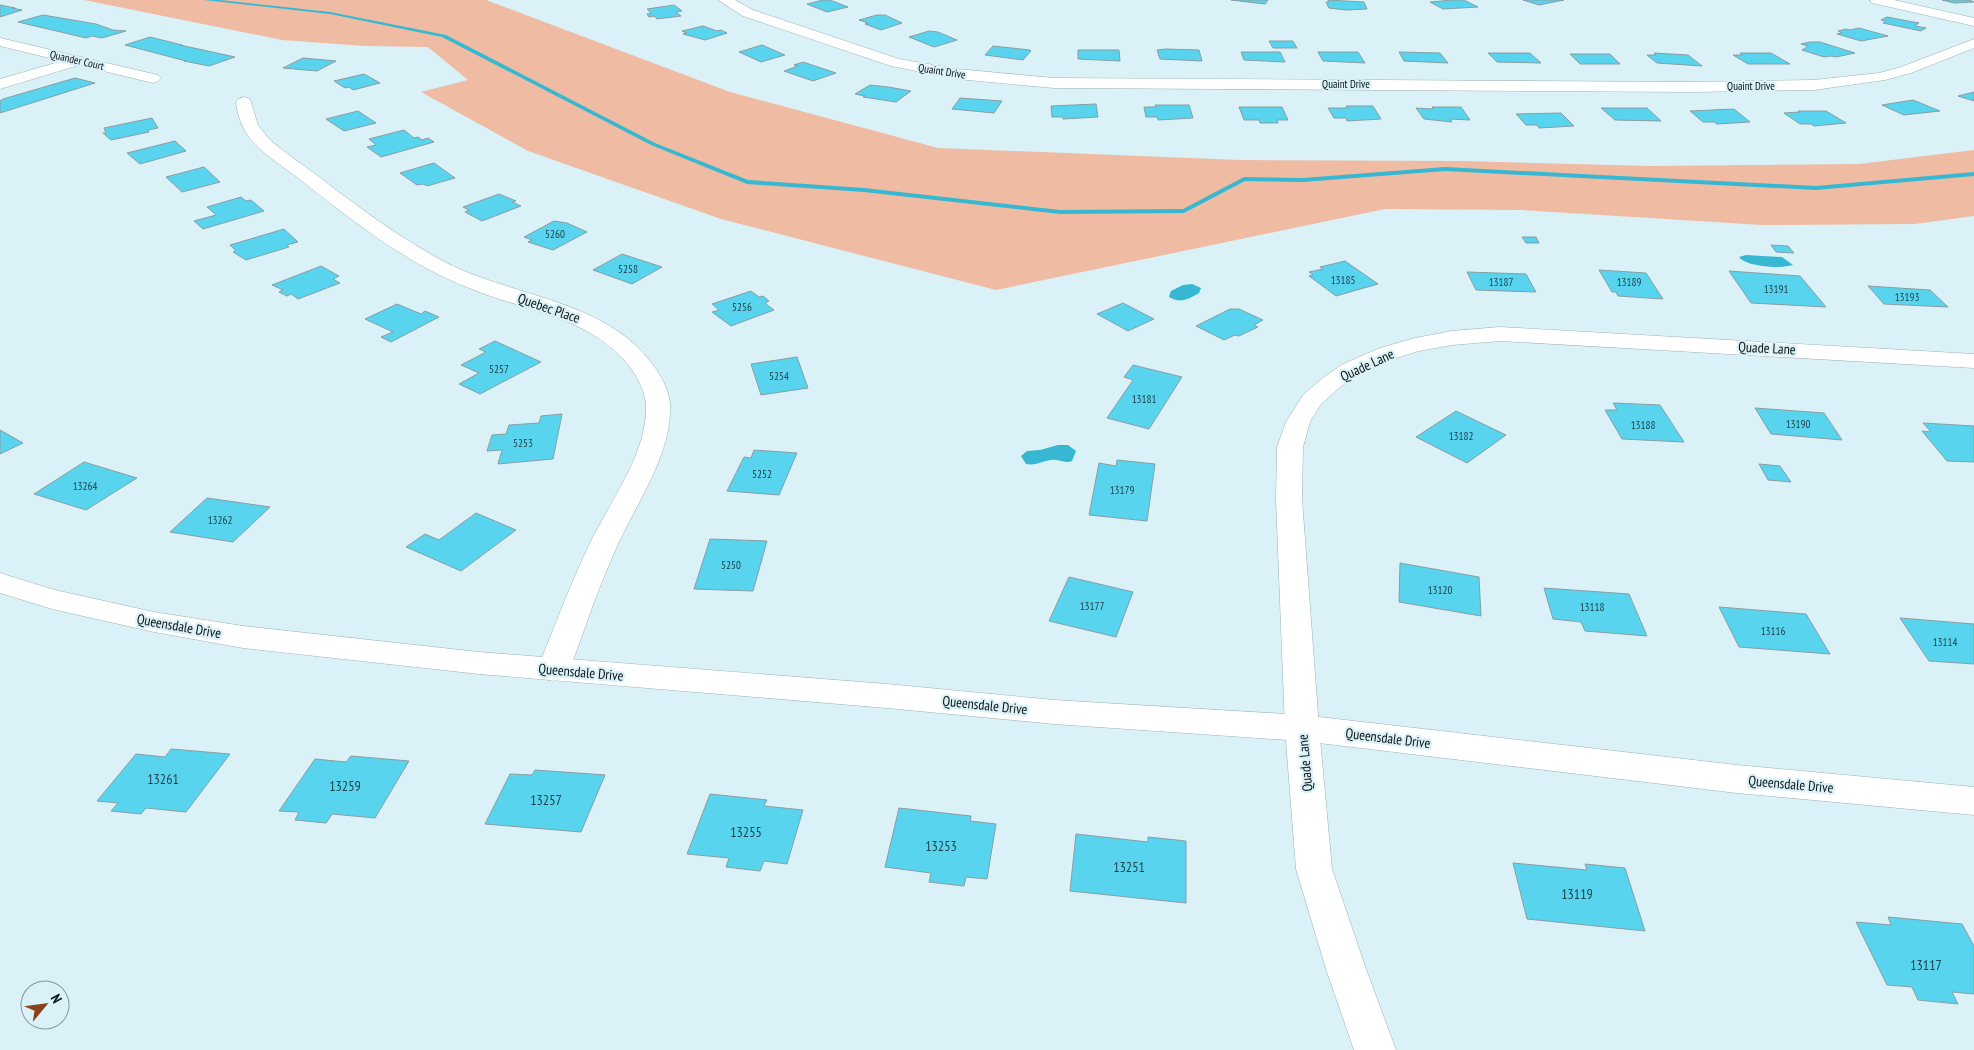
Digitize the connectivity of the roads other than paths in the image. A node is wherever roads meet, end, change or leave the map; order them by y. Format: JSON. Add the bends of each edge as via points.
{"nodes":[{"id":1,"x":725,"y":0,"type":"edge"},
{"id":2,"x":1877,"y":0,"type":"edge"},
{"id":3,"x":1974,"y":22,"type":"edge"},
{"id":4,"x":0,"y":42,"type":"edge"},
{"id":5,"x":1974,"y":42,"type":"edge"},
{"id":6,"x":78,"y":60,"type":"junction"},
{"id":7,"x":153,"y":78,"type":"dead end"},
{"id":8,"x":0,"y":84,"type":"edge"},
{"id":9,"x":244,"y":102,"type":"dead end"},
{"id":10,"x":1974,"y":361,"type":"edge"},
{"id":11,"x":0,"y":583,"type":"edge"},
{"id":12,"x":553,"y":670,"type":"junction"},
{"id":13,"x":1302,"y":728,"type":"junction"},
{"id":14,"x":1974,"y":800,"type":"edge"},
{"id":15,"x":1375,"y":1050,"type":"edge"}],
"edges":[{"from":1,"to":5,"type":"street","name":"Quaint Drive","via":[[748,13],[896,64],[957,74],[1054,82],[1814,86],[1906,70]]},
{"from":2,"to":3,"type":"street"},
{"from":4,"to":6,"type":"street","name":"Quander Court"},
{"from":6,"to":7,"type":"street","name":"Quander Court"},
{"from":6,"to":8,"type":"street"},
{"from":9,"to":12,"type":"street","name":"Quebec Place","via":[[244,116],[249,129],[260,141],[409,251],[465,278],[590,322],[637,358],[652,382],[658,405],[656,429],[649,450],[603,545]]},
{"from":10,"to":13,"type":"street","name":"Quade Lane","via":[[1500,334],[1415,345],[1351,369],[1312,400],[1298,422],[1290,446],[1289,499]]},
{"from":11,"to":12,"type":"street","name":"Queensdale Drive","via":[[52,599],[154,622],[243,637]]},
{"from":12,"to":13,"type":"street","name":"Queensdale Drive","via":[[1054,712]]},
{"from":13,"to":14,"type":"street","name":"Queensdale Drive","via":[[1737,779]]},
{"from":13,"to":15,"type":"street","name":"Quade Lane","via":[[1314,869]]}]}
